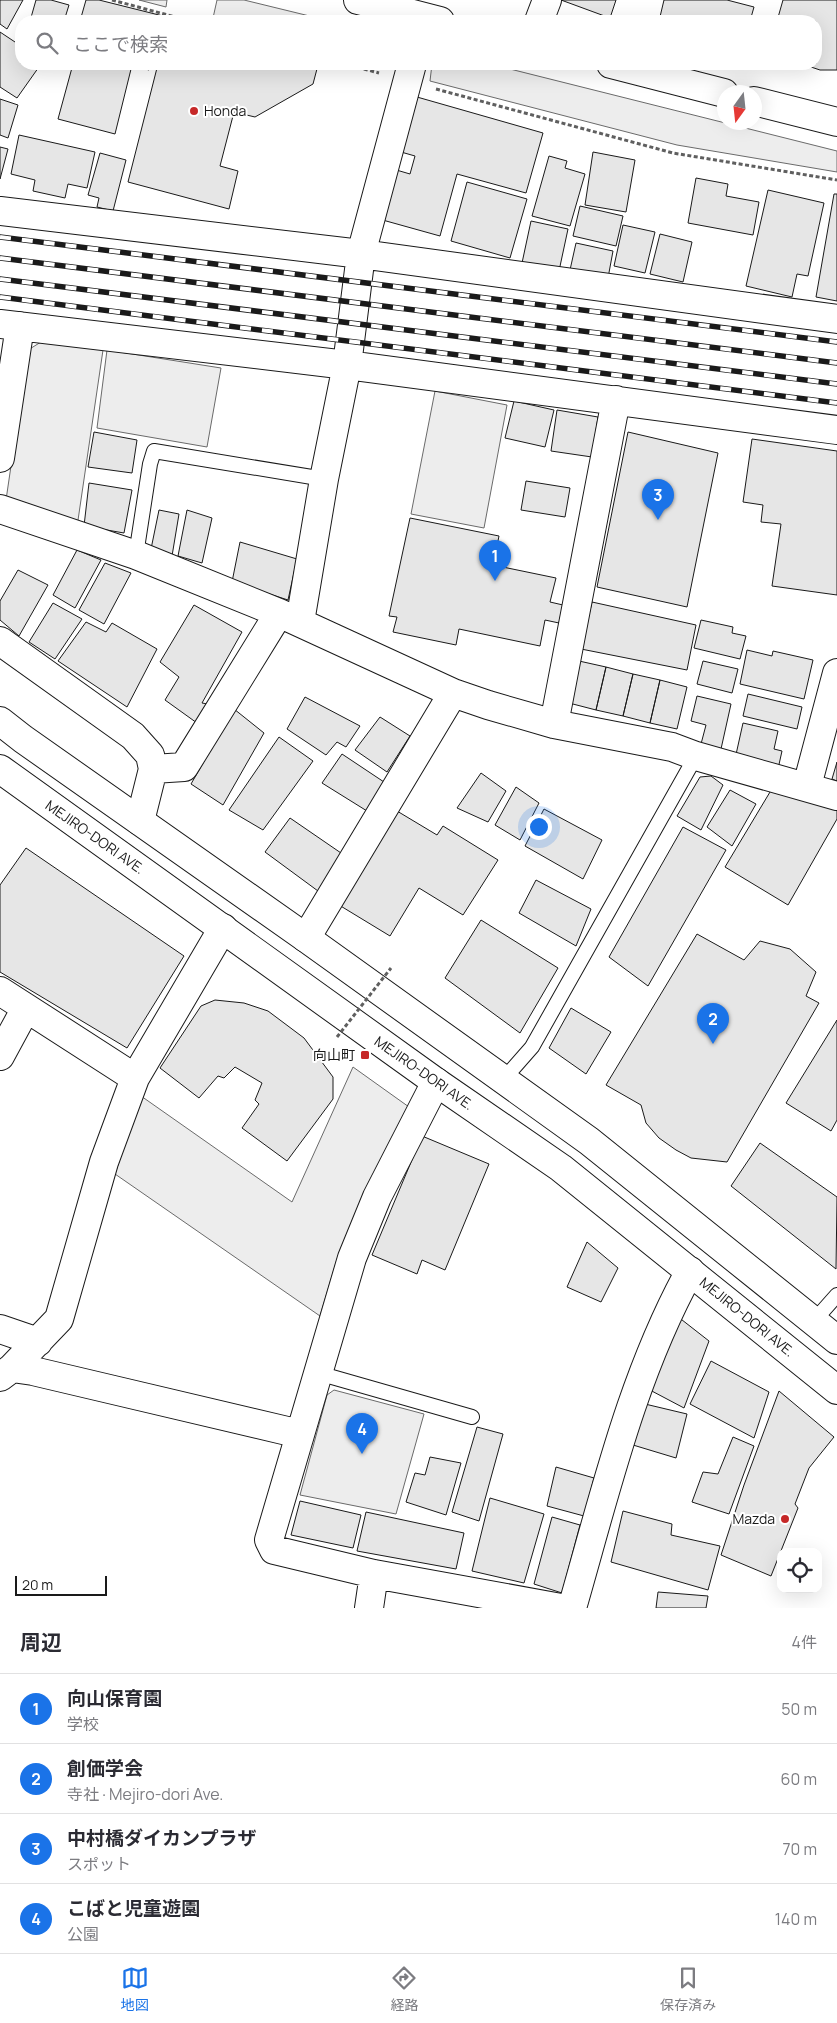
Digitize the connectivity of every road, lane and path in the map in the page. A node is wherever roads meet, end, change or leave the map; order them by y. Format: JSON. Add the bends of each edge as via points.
{"nodes":[{"id":1,"x":112,"y":0,"type":"edge"},
{"id":2,"x":358,"y":0,"type":"edge"},
{"id":3,"x":547,"y":0,"type":"edge"},
{"id":4,"x":168,"y":15,"type":"edge"},
{"id":5,"x":410,"y":15,"type":"edge"},
{"id":6,"x":541,"y":15,"type":"edge"},
{"id":7,"x":394,"y":70,"type":"edge"},
{"id":8,"x":634,"y":70,"type":"edge"},
{"id":9,"x":410,"y":72,"type":"edge"},
{"id":10,"x":717,"y":91,"type":"edge"},
{"id":11,"x":762,"y":103,"type":"edge"},
{"id":12,"x":837,"y":122,"type":"edge"},
{"id":13,"x":837,"y":180,"type":"edge"},
{"id":14,"x":0,"y":211,"type":"edge"},
{"id":15,"x":361,"y":254,"type":"junction"},
{"id":16,"x":837,"y":320,"type":"edge"},
{"id":17,"x":10,"y":325,"type":"edge"},
{"id":18,"x":347,"y":365,"type":"junction"},
{"id":19,"x":616,"y":400,"type":"junction"},
{"id":20,"x":837,"y":430,"type":"edge"},
{"id":21,"x":0,"y":458,"type":"edge"},
{"id":22,"x":324,"y":479,"type":"junction"},
{"id":23,"x":0,"y":509,"type":"edge"},
{"id":24,"x":136,"y":556,"type":"junction"},
{"id":25,"x":290,"y":618,"type":"junction"},
{"id":26,"x":0,"y":642,"type":"edge"},
{"id":27,"x":837,"y":673,"type":"edge"},
{"id":28,"x":453,"y":693,"type":"junction"},
{"id":29,"x":0,"y":721,"type":"edge"},
{"id":30,"x":554,"y":724,"type":"junction"},
{"id":31,"x":696,"y":756,"type":"junction"},
{"id":32,"x":0,"y":769,"type":"edge"},
{"id":33,"x":153,"y":769,"type":"junction"},
{"id":34,"x":807,"y":786,"type":"junction"},
{"id":35,"x":837,"y":796,"type":"edge"},
{"id":36,"x":140,"y":821,"type":"junction"},
{"id":37,"x":223,"y":928,"type":"junction"},
{"id":38,"x":306,"y":938,"type":"junction"},
{"id":39,"x":391,"y":968,"type":"dead end"},
{"id":40,"x":0,"y":991,"type":"edge"},
{"id":41,"x":26,"y":1008,"type":"junction"},
{"id":42,"x":337,"y":1037,"type":"dead end"},
{"id":43,"x":0,"y":1056,"type":"edge"},
{"id":44,"x":135,"y":1078,"type":"junction"},
{"id":45,"x":503,"y":1080,"type":"junction"},
{"id":46,"x":436,"y":1082,"type":"junction"},
{"id":47,"x":690,"y":1271,"type":"junction"},
{"id":48,"x":837,"y":1295,"type":"edge"},
{"id":49,"x":813,"y":1322,"type":"junction"},
{"id":50,"x":0,"y":1329,"type":"edge"},
{"id":51,"x":837,"y":1340,"type":"edge"},
{"id":52,"x":38,"y":1342,"type":"junction"},
{"id":53,"x":6,"y":1373,"type":"edge"},
{"id":54,"x":318,"y":1373,"type":"junction"},
{"id":55,"x":837,"y":1390,"type":"edge"},
{"id":56,"x":472,"y":1417,"type":"dead end"},
{"id":57,"x":300,"y":1434,"type":"junction"},
{"id":58,"x":374,"y":1574,"type":"junction"},
{"id":59,"x":534,"y":1605,"type":"edge"},
{"id":60,"x":369,"y":1608,"type":"edge"},
{"id":61,"x":561,"y":1608,"type":"edge"},
{"id":62,"x":572,"y":1608,"type":"edge"}],
"edges":[{"from":1,"to":4,"type":"path"},
{"from":2,"to":5,"type":"street"},
{"from":3,"to":6,"type":"street"},
{"from":7,"to":9,"type":"path"},
{"from":8,"to":10,"type":"street"},
{"from":9,"to":13,"type":"path","via":[[673,153]]},
{"from":9,"to":15,"type":"street"},
{"from":11,"to":12,"type":"street"},
{"from":14,"to":15,"type":"street"},
{"from":15,"to":16,"type":"street"},
{"from":15,"to":18,"type":"street"},
{"from":17,"to":18,"type":"street"},
{"from":17,"to":21,"type":"street"},
{"from":18,"to":19,"type":"street"},
{"from":18,"to":22,"type":"street"},
{"from":19,"to":20,"type":"street"},
{"from":19,"to":30,"type":"street"},
{"from":22,"to":24,"type":"lane","via":[[154,451]]},
{"from":22,"to":25,"type":"street"},
{"from":23,"to":24,"type":"street"},
{"from":24,"to":25,"type":"street"},
{"from":25,"to":28,"type":"street"},
{"from":25,"to":33,"type":"street","via":[[184,767]]},
{"from":26,"to":33,"type":"street","via":[[133,736],[150,755]]},
{"from":27,"to":34,"type":"street"},
{"from":28,"to":30,"type":"street"},
{"from":28,"to":38,"type":"street"},
{"from":29,"to":36,"type":"street"},
{"from":30,"to":31,"type":"street","via":[[672,747]]},
{"from":31,"to":34,"type":"street"},
{"from":31,"to":45,"type":"lane","via":[[532,1047]]},
{"from":32,"to":37,"type":"street","name":"MEJIRO-DORI AVE."},
{"from":33,"to":36,"type":"street"},
{"from":34,"to":35,"type":"street"},
{"from":36,"to":38,"type":"street"},
{"from":37,"to":44,"type":"street"},
{"from":37,"to":46,"type":"street","name":"MEJIRO-DORI AVE."},
{"from":38,"to":45,"type":"street"},
{"from":39,"to":42,"type":"path","bridge":true},
{"from":40,"to":41,"type":"street"},
{"from":41,"to":43,"type":"street"},
{"from":41,"to":44,"type":"street"},
{"from":44,"to":52,"type":"street","via":[[104,1162],[59,1320]]},
{"from":45,"to":49,"type":"street","via":[[589,1141]]},
{"from":46,"to":47,"type":"street","name":"MEJIRO-DORI AVE.","via":[[561,1168]]},
{"from":46,"to":54,"type":"street","via":[[376,1197],[352,1258]]},
{"from":47,"to":55,"type":"street","name":"MEJIRO-DORI AVE."},
{"from":47,"to":62,"type":"street","via":[[674,1300],[631,1406]]},
{"from":48,"to":49,"type":"lane"},
{"from":49,"to":51,"type":"street"},
{"from":50,"to":52,"type":"street"},
{"from":52,"to":53,"type":"street"},
{"from":53,"to":57,"type":"street","via":[[32,1371]]},
{"from":54,"to":56,"type":"lane"},
{"from":54,"to":57,"type":"street"},
{"from":57,"to":58,"type":"street","via":[[269,1540],[274,1550]]},
{"from":58,"to":59,"type":"street"},
{"from":58,"to":60,"type":"street"},
{"from":59,"to":61,"type":"street"}]}
